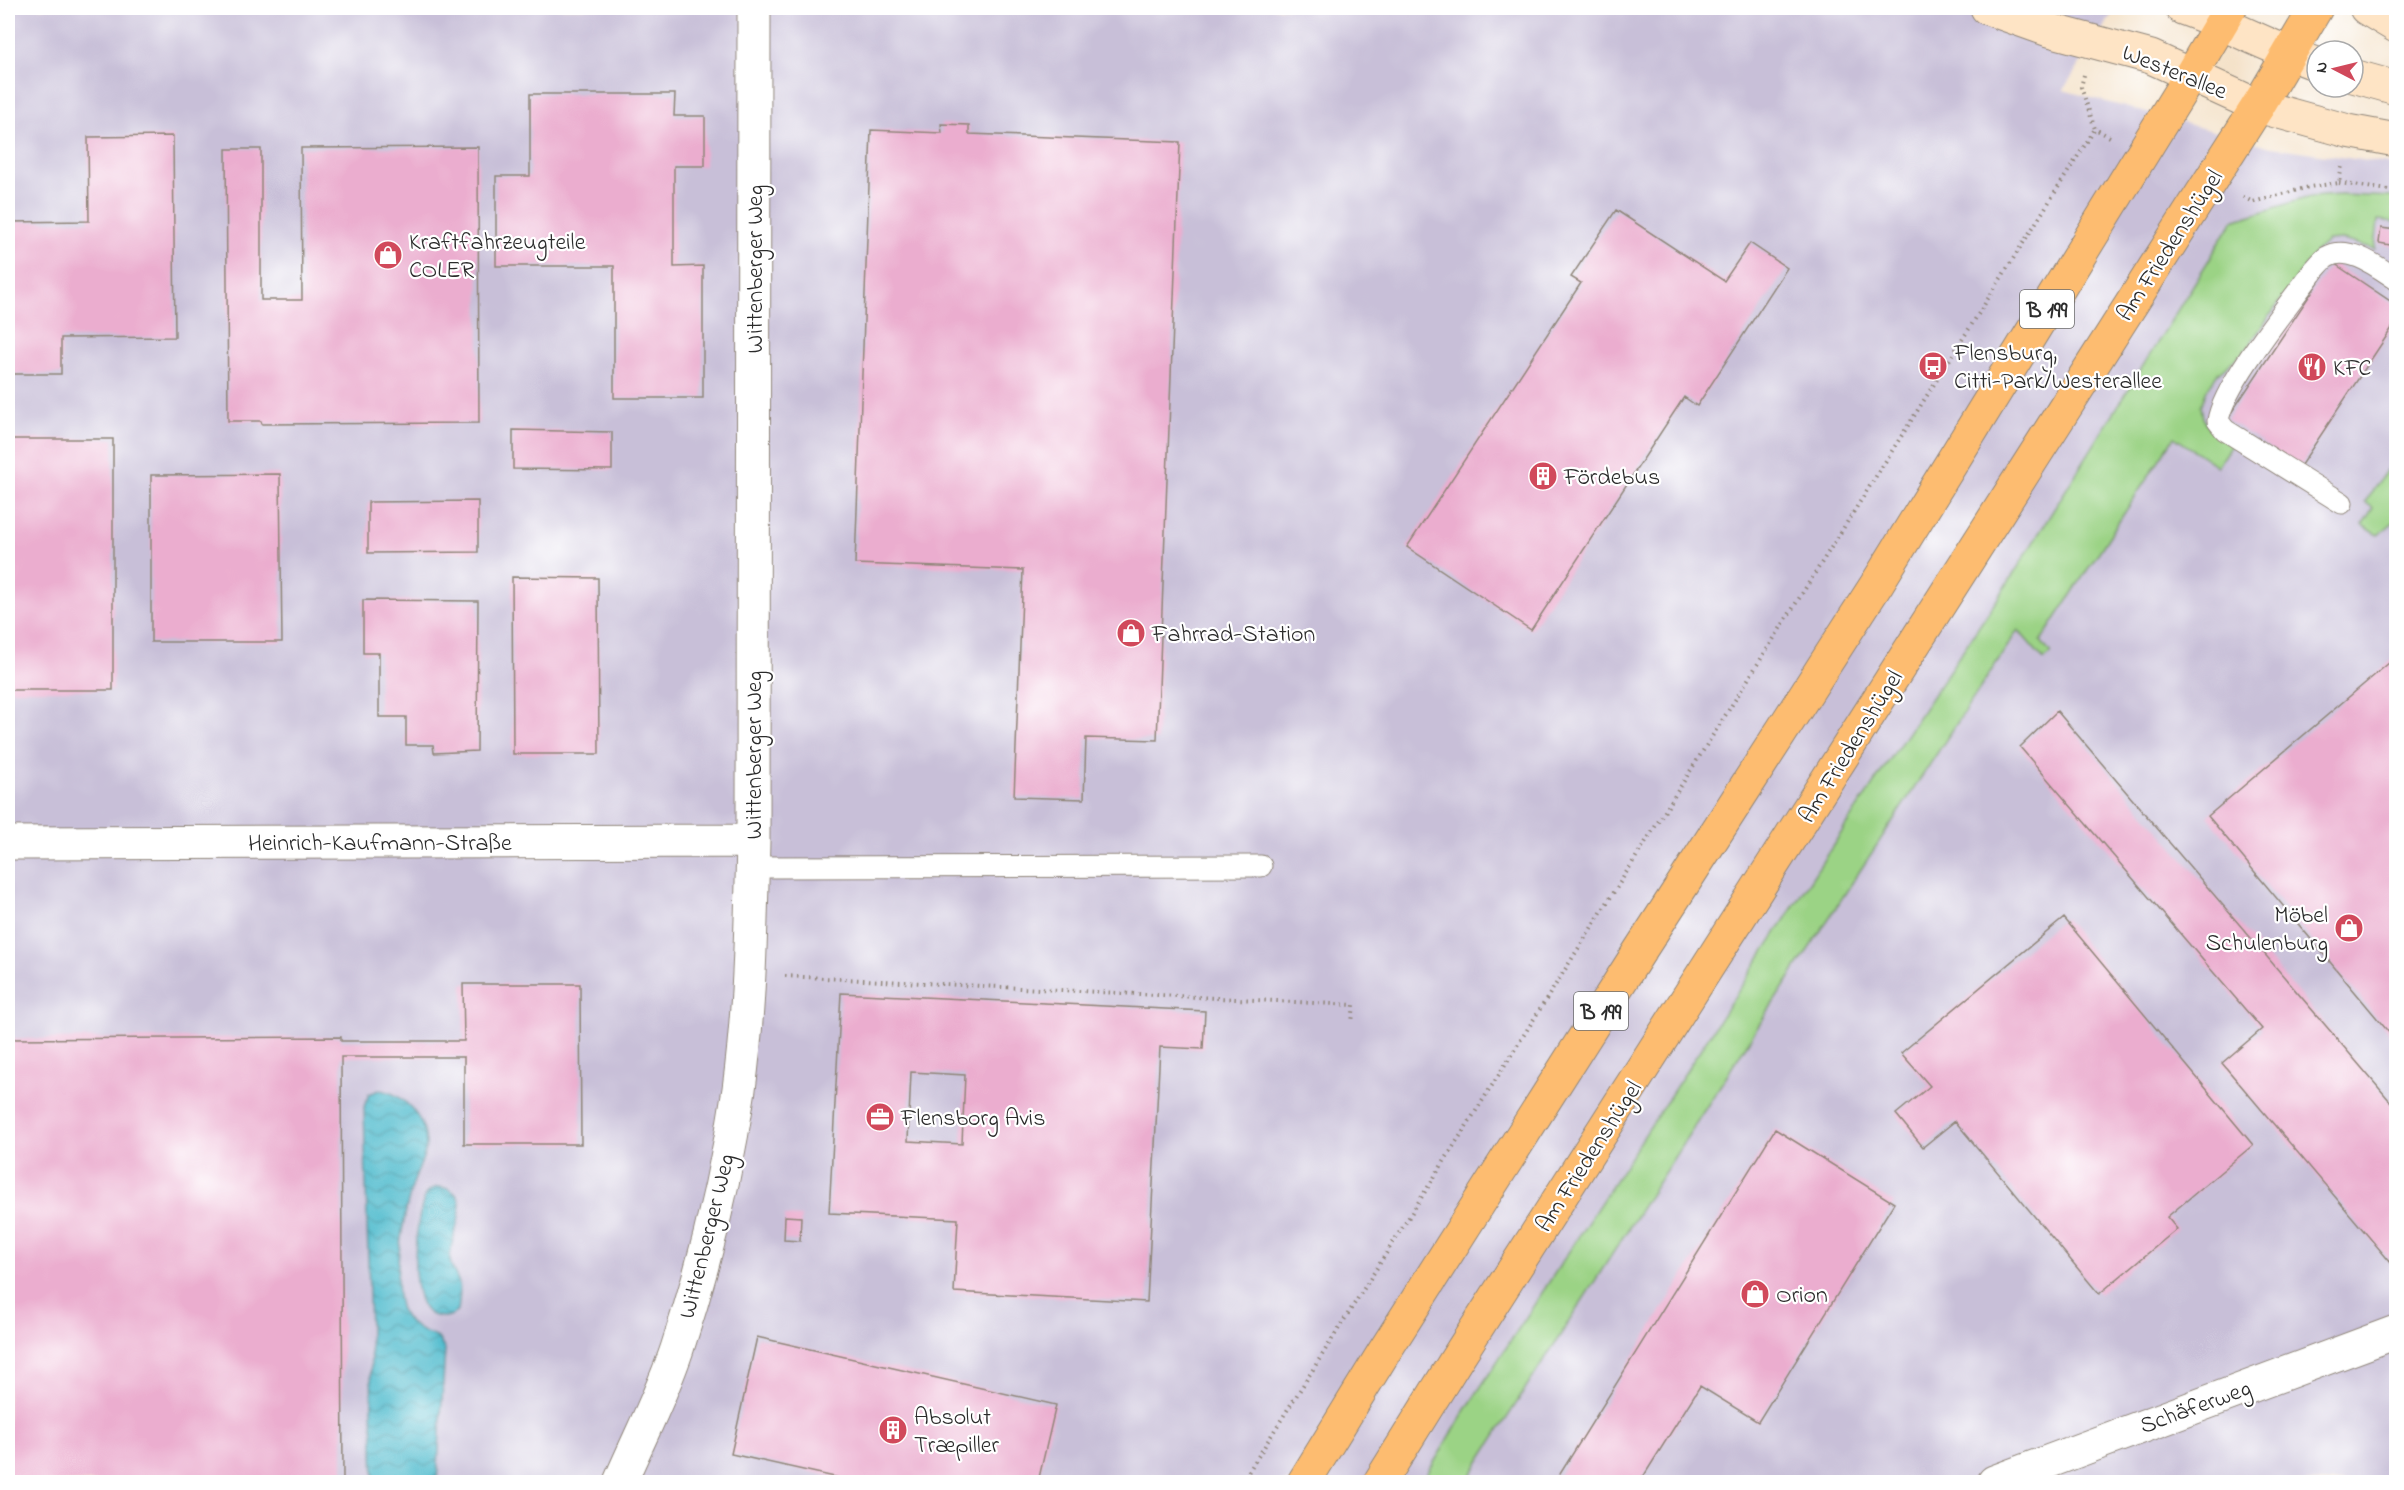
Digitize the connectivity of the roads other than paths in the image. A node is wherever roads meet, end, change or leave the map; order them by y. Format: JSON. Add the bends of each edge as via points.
{"nodes":[{"id":1,"x":754,"y":8,"type":"edge"},
{"id":2,"x":1987,"y":8,"type":"edge"},
{"id":3,"x":2182,"y":8,"type":"edge"},
{"id":4,"x":2316,"y":8,"type":"edge"},
{"id":5,"x":2367,"y":8,"type":"edge"},
{"id":6,"x":2226,"y":15,"type":"edge"},
{"id":7,"x":2397,"y":26,"type":"edge"},
{"id":8,"x":2303,"y":59,"type":"edge"},
{"id":9,"x":2190,"y":75,"type":"junction"},
{"id":10,"x":2365,"y":79,"type":"edge"},
{"id":11,"x":2397,"y":88,"type":"edge"},
{"id":12,"x":2258,"y":106,"type":"junction"},
{"id":13,"x":2397,"y":140,"type":"edge"},
{"id":14,"x":2397,"y":279,"type":"edge"},
{"id":15,"x":2342,"y":503,"type":"dead end"},
{"id":16,"x":8,"y":843,"type":"edge"},
{"id":17,"x":753,"y":854,"type":"junction"},
{"id":18,"x":1261,"y":866,"type":"dead end"},
{"id":19,"x":2397,"y":1332,"type":"edge"},
{"id":20,"x":620,"y":1482,"type":"edge"},
{"id":21,"x":1304,"y":1482,"type":"edge"},
{"id":22,"x":1380,"y":1482,"type":"edge"},
{"id":23,"x":1994,"y":1482,"type":"edge"}],
"edges":[{"from":1,"to":17,"type":"street","name":"Wittenberger Weg"},
{"from":2,"to":9,"type":"street","name":"Westerallee","via":[[2046,29],[2151,57]]},
{"from":3,"to":6,"type":"street"},
{"from":4,"to":8,"type":"main road","name":"Am Friedenshügel","number":"B 199"},
{"from":5,"to":7,"type":"street"},
{"from":6,"to":8,"type":"street"},
{"from":6,"to":9,"type":"main road","number":"B 199"},
{"from":8,"to":12,"type":"main road","name":"Am Friedenshügel","number":"B 199"},
{"from":9,"to":12,"type":"street","name":"Westerallee"},
{"from":9,"to":21,"type":"main road","number":"B 199","via":[[1878,582]]},
{"from":10,"to":11,"type":"street"},
{"from":12,"to":13,"type":"street","name":"Westerallee"},
{"from":12,"to":22,"type":"main road","name":"Am Friedenshügel","number":"B 199"},
{"from":14,"to":15,"type":"lane","via":[[2363,259],[2345,254],[2328,256],[2247,364],[2220,409],[2218,421],[2224,430]]},
{"from":16,"to":17,"type":"street","name":"Heinrich-Kaufmann-Straße"},
{"from":17,"to":18,"type":"lane"},
{"from":17,"to":20,"type":"street","name":"Wittenberger Weg","via":[[749,974],[739,1088],[714,1219],[676,1352]]},
{"from":19,"to":23,"type":"street","name":"Schäferweg"}]}
